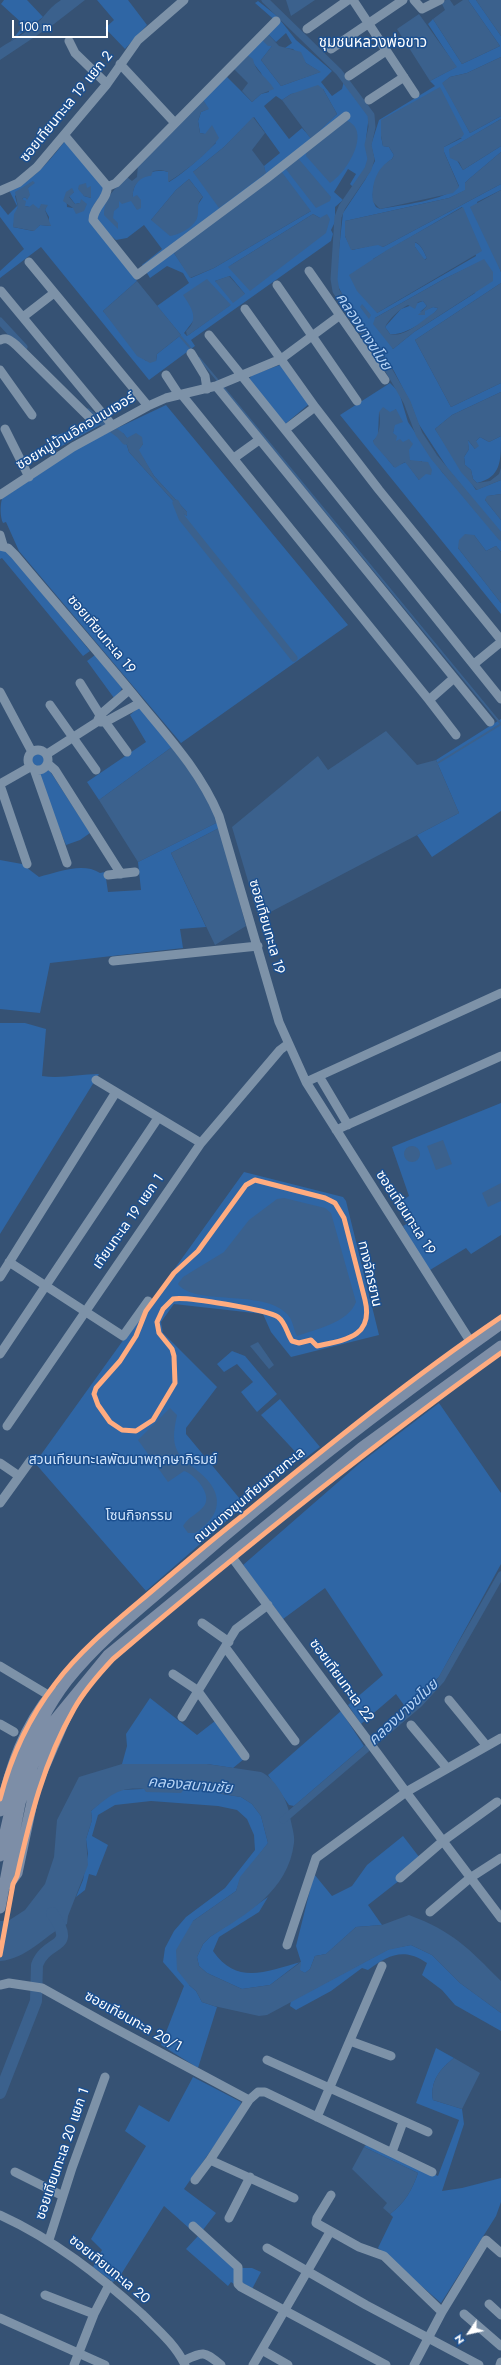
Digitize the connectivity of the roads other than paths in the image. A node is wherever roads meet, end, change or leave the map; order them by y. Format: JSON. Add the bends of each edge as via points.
{"nodes":[{"id":1,"x":184,"y":0,"type":"edge"},
{"id":2,"x":348,"y":0,"type":"edge"},
{"id":3,"x":353,"y":0,"type":"edge"},
{"id":4,"x":403,"y":0,"type":"edge"},
{"id":5,"x":414,"y":0,"type":"edge"},
{"id":6,"x":440,"y":0,"type":"edge"},
{"id":7,"x":276,"y":21,"type":"dead end"},
{"id":8,"x":369,"y":25,"type":"junction"},
{"id":9,"x":307,"y":29,"type":"dead end"},
{"id":10,"x":69,"y":41,"type":"dead end"},
{"id":11,"x":332,"y":49,"type":"dead end"},
{"id":12,"x":386,"y":51,"type":"junction"},
{"id":13,"x":120,"y":64,"type":"junction"},
{"id":14,"x":349,"y":76,"type":"dead end"},
{"id":15,"x":404,"y":77,"type":"junction"},
{"id":16,"x":107,"y":84,"type":"junction"},
{"id":17,"x":415,"y":94,"type":"dead end"},
{"id":18,"x":369,"y":100,"type":"dead end"},
{"id":19,"x":346,"y":116,"type":"dead end"},
{"id":20,"x":174,"y":122,"type":"junction"},
{"id":21,"x":65,"y":136,"type":"junction"},
{"id":22,"x":107,"y":188,"type":"junction"},
{"id":23,"x":0,"y":191,"type":"edge"},
{"id":24,"x":28,"y":262,"type":"dead end"},
{"id":25,"x":309,"y":271,"type":"dead end"},
{"id":26,"x":276,"y":285,"type":"dead end"},
{"id":27,"x":1,"y":291,"type":"edge"},
{"id":28,"x":54,"y":293,"type":"junction"},
{"id":29,"x":245,"y":309,"type":"dead end"},
{"id":30,"x":339,"y":316,"type":"junction"},
{"id":31,"x":23,"y":317,"type":"junction"},
{"id":32,"x":210,"y":335,"type":"dead end"},
{"id":33,"x":312,"y":338,"type":"junction"},
{"id":34,"x":0,"y":340,"type":"edge"},
{"id":35,"x":191,"y":353,"type":"dead end"},
{"id":36,"x":281,"y":359,"type":"junction"},
{"id":37,"x":0,"y":370,"type":"edge"},
{"id":38,"x":166,"y":375,"type":"dead end"},
{"id":39,"x":242,"y":375,"type":"junction"},
{"id":40,"x":385,"y":380,"type":"dead end"},
{"id":41,"x":216,"y":386,"type":"junction"},
{"id":42,"x":181,"y":395,"type":"junction"},
{"id":43,"x":357,"y":401,"type":"dead end"},
{"id":44,"x":148,"y":406,"type":"junction"},
{"id":45,"x":315,"y":407,"type":"junction"},
{"id":46,"x":32,"y":414,"type":"dead end"},
{"id":47,"x":90,"y":418,"type":"dead end"},
{"id":48,"x":112,"y":425,"type":"junction"},
{"id":49,"x":5,"y":429,"type":"dead end"},
{"id":50,"x":286,"y":429,"type":"junction"},
{"id":51,"x":259,"y":440,"type":"junction"},
{"id":52,"x":234,"y":458,"type":"junction"},
{"id":53,"x":29,"y":477,"type":"junction"},
{"id":54,"x":0,"y":495,"type":"edge"},
{"id":55,"x":0,"y":535,"type":"edge"},
{"id":56,"x":2,"y":546,"type":"edge"},
{"id":57,"x":501,"y":641,"type":"edge"},
{"id":58,"x":474,"y":664,"type":"junction"},
{"id":59,"x":454,"y":678,"type":"junction"},
{"id":60,"x":80,"y":683,"type":"dead end"},
{"id":61,"x":129,"y":690,"type":"junction"},
{"id":62,"x":0,"y":692,"type":"edge"},
{"id":63,"x":501,"y":699,"type":"edge"},
{"id":64,"x":429,"y":700,"type":"junction"},
{"id":65,"x":140,"y":703,"type":"junction"},
{"id":66,"x":115,"y":704,"type":"junction"},
{"id":67,"x":50,"y":705,"type":"dead end"},
{"id":68,"x":121,"y":714,"type":"junction"},
{"id":69,"x":101,"y":720,"type":"junction"},
{"id":70,"x":490,"y":722,"type":"dead end"},
{"id":71,"x":456,"y":735,"type":"dead end"},
{"id":72,"x":74,"y":739,"type":"junction"},
{"id":73,"x":32,"y":752,"type":"junction"},
{"id":74,"x":127,"y":752,"type":"dead end"},
{"id":75,"x":47,"y":759,"type":"junction"},
{"id":76,"x":32,"y":768,"type":"junction"},
{"id":77,"x":96,"y":770,"type":"dead end"},
{"id":78,"x":0,"y":784,"type":"edge"},
{"id":79,"x":67,"y":863,"type":"dead end"},
{"id":80,"x":27,"y":864,"type":"dead end"},
{"id":81,"x":135,"y":872,"type":"dead end"},
{"id":82,"x":121,"y":874,"type":"junction"},
{"id":83,"x":108,"y":875,"type":"dead end"},
{"id":84,"x":258,"y":946,"type":"junction"},
{"id":85,"x":113,"y":961,"type":"dead end"},
{"id":86,"x":501,"y":993,"type":"edge"},
{"id":87,"x":288,"y":1044,"type":"junction"},
{"id":88,"x":501,"y":1056,"type":"edge"},
{"id":89,"x":319,"y":1076,"type":"junction"},
{"id":90,"x":96,"y":1080,"type":"dead end"},
{"id":91,"x":306,"y":1082,"type":"junction"},
{"id":92,"x":116,"y":1092,"type":"junction"},
{"id":93,"x":158,"y":1118,"type":"junction"},
{"id":94,"x":348,"y":1125,"type":"junction"},
{"id":95,"x":336,"y":1130,"type":"junction"},
{"id":96,"x":201,"y":1143,"type":"junction"},
{"id":97,"x":9,"y":1262,"type":"junction"},
{"id":98,"x":0,"y":1277,"type":"edge"},
{"id":99,"x":47,"y":1285,"type":"junction"},
{"id":100,"x":148,"y":1301,"type":"dead end"},
{"id":101,"x":87,"y":1311,"type":"junction"},
{"id":102,"x":501,"y":1324,"type":"edge"},
{"id":103,"x":472,"y":1344,"type":"junction"},
{"id":104,"x":501,"y":1346,"type":"edge"},
{"id":105,"x":0,"y":1354,"type":"edge"},
{"id":106,"x":7,"y":1426,"type":"dead end"},
{"id":107,"x":31,"y":1460,"type":"dead end"},
{"id":108,"x":0,"y":1463,"type":"edge"},
{"id":109,"x":19,"y":1476,"type":"junction"},
{"id":110,"x":0,"y":1503,"type":"edge"},
{"id":111,"x":231,"y":1556,"type":"junction"},
{"id":112,"x":268,"y":1605,"type":"junction"},
{"id":113,"x":202,"y":1623,"type":"dead end"},
{"id":114,"x":227,"y":1645,"type":"junction"},
{"id":115,"x":0,"y":1666,"type":"edge"},
{"id":116,"x":173,"y":1674,"type":"dead end"},
{"id":117,"x":67,"y":1681,"type":"junction"},
{"id":118,"x":197,"y":1690,"type":"junction"},
{"id":119,"x":76,"y":1691,"type":"junction"},
{"id":120,"x":50,"y":1696,"type":"junction"},
{"id":121,"x":449,"y":1700,"type":"dead end"},
{"id":122,"x":182,"y":1717,"type":"dead end"},
{"id":123,"x":0,"y":1724,"type":"edge"},
{"id":124,"x":411,"y":1725,"type":"dead end"},
{"id":125,"x":14,"y":1732,"type":"dead end"},
{"id":126,"x":42,"y":1732,"type":"junction"},
{"id":127,"x":501,"y":1738,"type":"edge"},
{"id":128,"x":295,"y":1741,"type":"dead end"},
{"id":129,"x":486,"y":1745,"type":"junction"},
{"id":130,"x":245,"y":1756,"type":"dead end"},
{"id":131,"x":447,"y":1768,"type":"junction"},
{"id":132,"x":406,"y":1792,"type":"junction"},
{"id":133,"x":497,"y":1802,"type":"dead end"},
{"id":134,"x":0,"y":1811,"type":"edge"},
{"id":135,"x":443,"y":1841,"type":"junction"},
{"id":136,"x":0,"y":1856,"type":"edge"},
{"id":137,"x":501,"y":1858,"type":"edge"},
{"id":138,"x":400,"y":1878,"type":"dead end"},
{"id":139,"x":470,"y":1878,"type":"junction"},
{"id":140,"x":0,"y":1886,"type":"edge"},
{"id":141,"x":0,"y":1908,"type":"edge"},
{"id":142,"x":430,"y":1912,"type":"dead end"},
{"id":143,"x":501,"y":1918,"type":"edge"},
{"id":144,"x":287,"y":1945,"type":"dead end"},
{"id":145,"x":382,"y":1966,"type":"dead end"},
{"id":146,"x":0,"y":1985,"type":"edge"},
{"id":147,"x":350,"y":2041,"type":"junction"},
{"id":148,"x":391,"y":2056,"type":"dead end"},
{"id":149,"x":267,"y":2060,"type":"dead end"},
{"id":150,"x":105,"y":2077,"type":"dead end"},
{"id":151,"x":330,"y":2088,"type":"junction"},
{"id":152,"x":250,"y":2100,"type":"junction"},
{"id":153,"x":317,"y":2117,"type":"junction"},
{"id":154,"x":403,"y":2122,"type":"junction"},
{"id":155,"x":428,"y":2132,"type":"dead end"},
{"id":156,"x":392,"y":2152,"type":"junction"},
{"id":157,"x":210,"y":2160,"type":"junction"},
{"id":158,"x":15,"y":2172,"type":"dead end"},
{"id":159,"x":432,"y":2172,"type":"dead end"},
{"id":160,"x":250,"y":2177,"type":"junction"},
{"id":161,"x":195,"y":2180,"type":"dead end"},
{"id":162,"x":331,"y":2195,"type":"dead end"},
{"id":163,"x":62,"y":2196,"type":"junction"},
{"id":164,"x":294,"y":2198,"type":"dead end"},
{"id":165,"x":0,"y":2215,"type":"edge"},
{"id":166,"x":229,"y":2218,"type":"dead end"},
{"id":167,"x":193,"y":2226,"type":"dead end"},
{"id":168,"x":330,"y":2232,"type":"junction"},
{"id":169,"x":49,"y":2240,"type":"junction"},
{"id":170,"x":267,"y":2248,"type":"dead end"},
{"id":171,"x":501,"y":2253,"type":"edge"},
{"id":172,"x":307,"y":2271,"type":"junction"},
{"id":173,"x":109,"y":2284,"type":"junction"},
{"id":174,"x":45,"y":2294,"type":"dead end"},
{"id":175,"x":489,"y":2304,"type":"dead end"},
{"id":176,"x":284,"y":2310,"type":"junction"},
{"id":177,"x":442,"y":2312,"type":"junction"},
{"id":178,"x":94,"y":2314,"type":"junction"},
{"id":179,"x":464,"y":2314,"type":"dead end"},
{"id":180,"x":501,"y":2315,"type":"edge"},
{"id":181,"x":0,"y":2318,"type":"edge"},
{"id":182,"x":428,"y":2338,"type":"junction"},
{"id":183,"x":501,"y":2346,"type":"edge"},
{"id":184,"x":262,"y":2350,"type":"junction"},
{"id":185,"x":79,"y":2354,"type":"junction"},
{"id":186,"x":501,"y":2362,"type":"edge"},
{"id":187,"x":184,"y":2363,"type":"edge"},
{"id":188,"x":74,"y":2365,"type":"edge"},
{"id":189,"x":105,"y":2365,"type":"edge"},
{"id":190,"x":222,"y":2365,"type":"edge"},
{"id":191,"x":253,"y":2365,"type":"edge"},
{"id":192,"x":288,"y":2365,"type":"edge"},
{"id":193,"x":386,"y":2365,"type":"edge"},
{"id":194,"x":414,"y":2365,"type":"edge"},
{"id":195,"x":479,"y":2365,"type":"edge"},
{"id":196,"x":500,"y":2365,"type":"edge"}],
"edges":[{"from":1,"to":13,"type":"street","name":"ซอยเทียนทะเล 19 แยก 2","via":[[138,40]]},
{"from":2,"to":9,"type":"street"},
{"from":3,"to":8,"type":"street"},
{"from":4,"to":8,"type":"street"},
{"from":5,"to":6,"type":"street","via":[[422,9]]},
{"from":7,"to":20,"type":"street"},
{"from":8,"to":11,"type":"street"},
{"from":8,"to":12,"type":"street"},
{"from":10,"to":16,"type":"street","via":[[75,53]]},
{"from":12,"to":14,"type":"street"},
{"from":12,"to":15,"type":"street"},
{"from":13,"to":16,"type":"street","name":"ซอยเทียนทะเล 19 แยก 2"},
{"from":13,"to":20,"type":"street"},
{"from":15,"to":17,"type":"street"},
{"from":15,"to":18,"type":"street"},
{"from":16,"to":21,"type":"street","name":"ซอยเทียนทะเล 19 แยก 2"},
{"from":19,"to":22,"type":"street","via":[[137,275],[94,220],[95,209]]},
{"from":20,"to":22,"type":"street","via":[[116,183]]},
{"from":21,"to":22,"type":"street","via":[[104,181]]},
{"from":21,"to":23,"type":"street","name":"ซอยเทียนทะเล 19 แยก 2","via":[[29,176]]},
{"from":24,"to":28,"type":"street"},
{"from":25,"to":30,"type":"street"},
{"from":26,"to":33,"type":"street"},
{"from":27,"to":31,"type":"street"},
{"from":28,"to":31,"type":"street"},
{"from":28,"to":44,"type":"street"},
{"from":29,"to":36,"type":"street"},
{"from":30,"to":33,"type":"street","name":"ซอยหมู่บ้านอิคอนเนเจอร์"},
{"from":30,"to":40,"type":"street"},
{"from":31,"to":48,"type":"street"},
{"from":32,"to":39,"type":"street"},
{"from":33,"to":36,"type":"street","name":"ซอยหมู่บ้านอิคอนเนเจอร์"},
{"from":33,"to":43,"type":"street"},
{"from":34,"to":47,"type":"street","via":[[10,339]]},
{"from":35,"to":41,"type":"street","via":[[205,376]]},
{"from":36,"to":39,"type":"street","name":"ซอยหมู่บ้านอิคอนเนเจอร์"},
{"from":36,"to":45,"type":"street"},
{"from":37,"to":46,"type":"street"},
{"from":38,"to":42,"type":"street"},
{"from":39,"to":41,"type":"street","name":"ซอยหมู่บ้านอิคอนเนเจอร์"},
{"from":39,"to":50,"type":"street"},
{"from":41,"to":42,"type":"street","name":"ซอยหมู่บ้านอิคอนเนเจอร์"},
{"from":41,"to":51,"type":"street"},
{"from":42,"to":44,"type":"street","name":"ซอยหมู่บ้านอิคอนเนเจอร์"},
{"from":42,"to":52,"type":"street"},
{"from":44,"to":48,"type":"street","name":"ซอยหมู่บ้านอิคอนเนเจอร์"},
{"from":45,"to":50,"type":"street"},
{"from":45,"to":57,"type":"street"},
{"from":48,"to":53,"type":"street","name":"ซอยหมู่บ้านอิคอนเนเจอร์","via":[[73,447]]},
{"from":49,"to":53,"type":"street"},
{"from":50,"to":58,"type":"street"},
{"from":51,"to":52,"type":"street"},
{"from":51,"to":59,"type":"street"},
{"from":52,"to":64,"type":"street"},
{"from":53,"to":54,"type":"street","name":"ซอยหมู่บ้านอิคอนเนเจอร์"},
{"from":55,"to":56,"type":"street"},
{"from":56,"to":61,"type":"street","name":"ซอยเทียนทะเล 19","via":[[15,555]]},
{"from":57,"to":58,"type":"street"},
{"from":58,"to":63,"type":"street"},
{"from":59,"to":64,"type":"street"},
{"from":59,"to":70,"type":"street"},
{"from":60,"to":69,"type":"street"},
{"from":61,"to":65,"type":"street","name":"ซอยเทียนทะเล 19"},
{"from":61,"to":66,"type":"street"},
{"from":62,"to":73,"type":"street"},
{"from":64,"to":71,"type":"street"},
{"from":65,"to":68,"type":"street"},
{"from":65,"to":84,"type":"street","name":"ซอยเทียนทะเล 19","via":[[193,767],[210,794]]},
{"from":66,"to":68,"type":"street"},
{"from":66,"to":69,"type":"street"},
{"from":67,"to":72,"type":"street"},
{"from":68,"to":69,"type":"street"},
{"from":69,"to":72,"type":"street"},
{"from":69,"to":74,"type":"street"},
{"from":72,"to":75,"type":"street"},
{"from":72,"to":77,"type":"street"},
{"from":73,"to":75,"type":"street","via":[[41,750]]},
{"from":73,"to":76,"type":"street","via":[[28,757]]},
{"from":75,"to":76,"type":"street","via":[[42,770]]},
{"from":75,"to":82,"type":"street","via":[[119,867]]},
{"from":76,"to":78,"type":"street"},
{"from":76,"to":79,"type":"street"},
{"from":78,"to":80,"type":"street"},
{"from":81,"to":82,"type":"street"},
{"from":82,"to":83,"type":"street"},
{"from":84,"to":85,"type":"street"},
{"from":84,"to":87,"type":"street","name":"ซอยเทียนทะเล 19","via":[[279,1022]]},
{"from":86,"to":89,"type":"street"},
{"from":87,"to":91,"type":"street","name":"ซอยเทียนทะเล 19"},
{"from":87,"to":96,"type":"street","name":"เทียนทะเล 19 แยก 1","via":[[280,1050]]},
{"from":88,"to":94,"type":"street"},
{"from":89,"to":91,"type":"street"},
{"from":89,"to":94,"type":"street"},
{"from":90,"to":92,"type":"street"},
{"from":91,"to":95,"type":"street","name":"ซอยเทียนทะเล 19"},
{"from":92,"to":93,"type":"street"},
{"from":92,"to":97,"type":"street"},
{"from":93,"to":96,"type":"street"},
{"from":93,"to":99,"type":"street"},
{"from":94,"to":95,"type":"street"},
{"from":95,"to":103,"type":"street","name":"ซอยเทียนทะเล 19"},
{"from":96,"to":101,"type":"street","name":"เทียนทะเล 19 แยก 1","via":[[98,1291]]},
{"from":97,"to":98,"type":"street"},
{"from":97,"to":99,"type":"street"},
{"from":99,"to":101,"type":"street"},
{"from":99,"to":105,"type":"street"},
{"from":100,"to":101,"type":"street","via":[[123,1336]]},
{"from":101,"to":106,"type":"street","name":"เทียนทะเล 19 แยก 1"},
{"from":102,"to":103,"type":"main road","name":"ถนนบางขุนเทียนชายทะเล"},
{"from":103,"to":117,"type":"main road","name":"ถนนบางขุนเทียนชายทะเล","via":[[360,1426],[219,1540],[136,1612]]},
{"from":104,"to":111,"type":"main road","name":"ถนนบางขุนเทียนชายทะเล","via":[[367,1443]]},
{"from":107,"to":109,"type":"street"},
{"from":108,"to":109,"type":"street"},
{"from":109,"to":110,"type":"street"},
{"from":111,"to":112,"type":"street","name":"ซอยเทียนทะเล 22"},
{"from":111,"to":119,"type":"main road","name":"ถนนบางขุนเทียนชายทะเล","via":[[108,1655]]},
{"from":112,"to":114,"type":"street","via":[[242,1624]]},
{"from":112,"to":132,"type":"street","name":"ซอยเทียนทะเล 22"},
{"from":113,"to":114,"type":"street"},
{"from":114,"to":118,"type":"street"},
{"from":114,"to":128,"type":"street"},
{"from":115,"to":120,"type":"street"},
{"from":116,"to":118,"type":"street"},
{"from":117,"to":120,"type":"main road"},
{"from":117,"to":126,"type":"main road","name":"ถนนบางขุนเทียนชายทะเล"},
{"from":118,"to":122,"type":"street"},
{"from":118,"to":130,"type":"street"},
{"from":119,"to":126,"type":"main road","name":"ถนนบางขุนเทียนชายทะเล"},
{"from":119,"to":140,"type":"main road","via":[[35,1788],[17,1873],[9,1884]]},
{"from":120,"to":134,"type":"main road","via":[[33,1718],[10,1768]]},
{"from":121,"to":129,"type":"street"},
{"from":123,"to":125,"type":"street"},
{"from":124,"to":131,"type":"street"},
{"from":126,"to":136,"type":"main road","name":"ถนนบางขุนเทียนชายทะเล","via":[[16,1782]]},
{"from":126,"to":141,"type":"main road","name":"ถนนบางขุนเทียนชายทะเล","via":[[20,1802]]},
{"from":127,"to":129,"type":"street"},
{"from":129,"to":131,"type":"street"},
{"from":131,"to":132,"type":"street"},
{"from":132,"to":135,"type":"street","name":"ซอยเทียนทะเล 22"},
{"from":132,"to":144,"type":"street","via":[[316,1858]]},
{"from":133,"to":135,"type":"street"},
{"from":135,"to":138,"type":"street"},
{"from":135,"to":139,"type":"street","name":"ซอยเทียนทะเล 22"},
{"from":137,"to":139,"type":"street"},
{"from":139,"to":142,"type":"street"},
{"from":139,"to":143,"type":"street","name":"ซอยเทียนทะเล 22"},
{"from":145,"to":147,"type":"street"},
{"from":146,"to":152,"type":"street","name":"ซอยเทียนทะล 20/1","via":[[28,1984],[42,1988]]},
{"from":147,"to":148,"type":"street"},
{"from":147,"to":151,"type":"street"},
{"from":149,"to":151,"type":"street"},
{"from":150,"to":163,"type":"street","name":"ซอยเทียนทะเล 20 แยก 1"},
{"from":151,"to":153,"type":"street"},
{"from":151,"to":154,"type":"street"},
{"from":152,"to":153,"type":"street","via":[[258,2092],[262,2092]]},
{"from":152,"to":157,"type":"street"},
{"from":153,"to":156,"type":"street"},
{"from":154,"to":155,"type":"street"},
{"from":154,"to":156,"type":"street"},
{"from":156,"to":159,"type":"street"},
{"from":157,"to":160,"type":"street"},
{"from":157,"to":161,"type":"street"},
{"from":158,"to":163,"type":"street"},
{"from":160,"to":164,"type":"street"},
{"from":160,"to":166,"type":"street"},
{"from":162,"to":168,"type":"street","via":[[316,2221]]},
{"from":163,"to":169,"type":"street","name":"ซอยเทียนทะเล 20 แยก 1"},
{"from":165,"to":169,"type":"street","name":"ซอยเทียนทะเล 20"},
{"from":167,"to":176,"type":"street","via":[[238,2267],[238,2284],[241,2287]]},
{"from":168,"to":172,"type":"street"},
{"from":168,"to":177,"type":"street","via":[[384,2256]]},
{"from":169,"to":173,"type":"street","name":"ซอยเทียนทะเล 20"},
{"from":170,"to":172,"type":"street"},
{"from":171,"to":177,"type":"street","via":[[486,2240]]},
{"from":172,"to":176,"type":"street"},
{"from":172,"to":182,"type":"street"},
{"from":173,"to":178,"type":"street"},
{"from":173,"to":187,"type":"street","name":"ซอยเทียนทะเล 20","via":[[154,2326]]},
{"from":174,"to":178,"type":"street"},
{"from":175,"to":180,"type":"street"},
{"from":176,"to":184,"type":"street"},
{"from":176,"to":193,"type":"street"},
{"from":177,"to":182,"type":"street"},
{"from":178,"to":185,"type":"street"},
{"from":179,"to":183,"type":"street"},
{"from":181,"to":185,"type":"street"},
{"from":182,"to":194,"type":"street"},
{"from":182,"to":195,"type":"street"},
{"from":184,"to":191,"type":"street"},
{"from":184,"to":192,"type":"street"},
{"from":185,"to":188,"type":"street"},
{"from":185,"to":189,"type":"street"},
{"from":186,"to":196,"type":"street"},
{"from":187,"to":190,"type":"street","via":[[208,2353]]}]}
